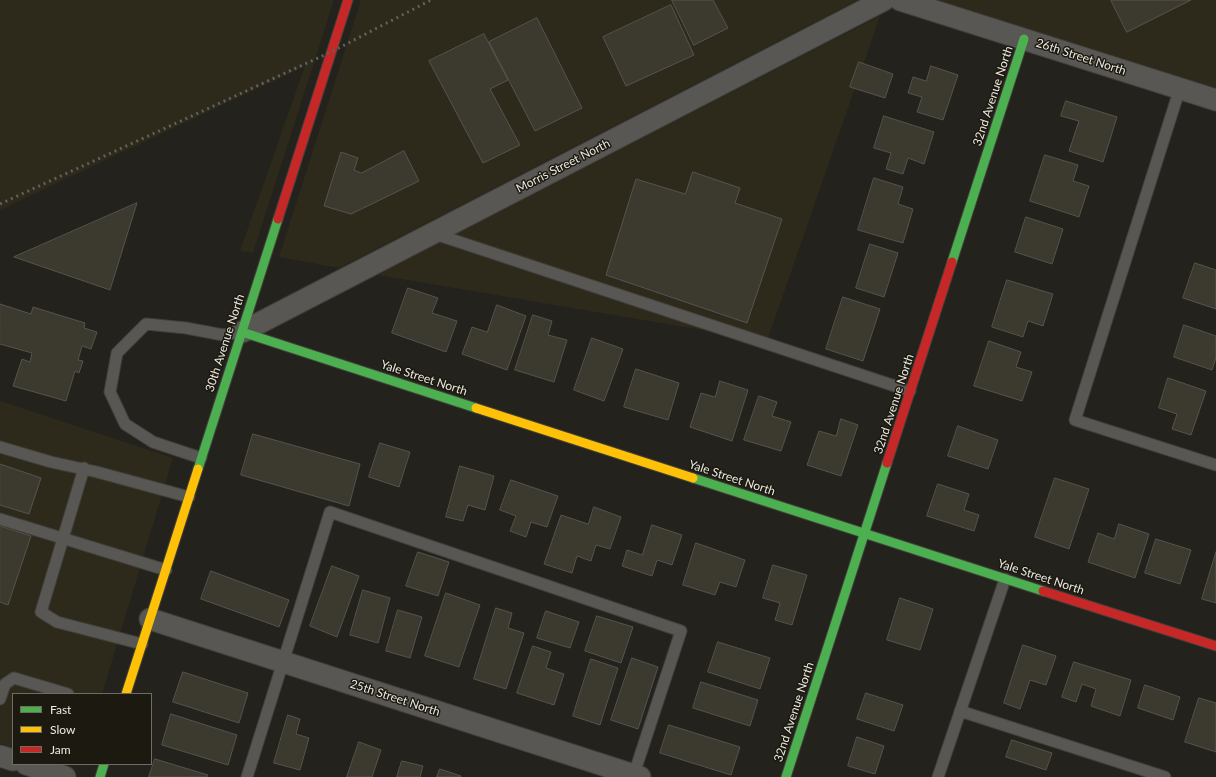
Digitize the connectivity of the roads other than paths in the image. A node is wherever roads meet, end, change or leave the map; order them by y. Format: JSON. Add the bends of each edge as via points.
{"nodes":[{"id":1,"x":348,"y":0,"type":"edge"},
{"id":2,"x":884,"y":0,"type":"edge"},
{"id":3,"x":900,"y":0,"type":"edge"},
{"id":4,"x":1024,"y":39,"type":"junction"},
{"id":5,"x":1180,"y":88,"type":"junction"},
{"id":6,"x":1216,"y":100,"type":"edge"},
{"id":7,"x":432,"y":233,"type":"junction"},
{"id":8,"x":242,"y":332,"type":"junction"},
{"id":9,"x":910,"y":391,"type":"junction"},
{"id":10,"x":0,"y":447,"type":"edge"},
{"id":11,"x":201,"y":458,"type":"junction"},
{"id":12,"x":1216,"y":465,"type":"edge"},
{"id":13,"x":84,"y":468,"type":"junction"},
{"id":14,"x":189,"y":497,"type":"junction"},
{"id":15,"x":0,"y":519,"type":"edge"},
{"id":16,"x":864,"y":534,"type":"junction"},
{"id":17,"x":63,"y":538,"type":"junction"},
{"id":18,"x":166,"y":570,"type":"junction"},
{"id":19,"x":1005,"y":579,"type":"junction"},
{"id":20,"x":150,"y":619,"type":"junction"},
{"id":21,"x":142,"y":644,"type":"junction"},
{"id":22,"x":1216,"y":646,"type":"edge"},
{"id":23,"x":283,"y":662,"type":"junction"},
{"id":24,"x":65,"y":693,"type":"edge"},
{"id":25,"x":126,"y":693,"type":"edge"},
{"id":26,"x":0,"y":699,"type":"edge"},
{"id":27,"x":960,"y":711,"type":"junction"},
{"id":28,"x":0,"y":756,"type":"edge"},
{"id":29,"x":12,"y":760,"type":"edge"},
{"id":30,"x":29,"y":765,"type":"edge"},
{"id":31,"x":104,"y":765,"type":"edge"},
{"id":32,"x":635,"y":776,"type":"edge"},
{"id":33,"x":65,"y":777,"type":"edge"},
{"id":34,"x":100,"y":777,"type":"edge"},
{"id":35,"x":247,"y":777,"type":"edge"},
{"id":36,"x":786,"y":777,"type":"edge"},
{"id":37,"x":938,"y":777,"type":"edge"},
{"id":38,"x":1164,"y":777,"type":"edge"}],
"edges":[{"from":1,"to":8,"type":"street","name":"30th Avenue North"},
{"from":2,"to":7,"type":"street","name":"Morris Street North"},
{"from":3,"to":4,"type":"street","name":"26th Street North"},
{"from":4,"to":5,"type":"street","name":"26th Street North"},
{"from":4,"to":9,"type":"street","name":"32nd Avenue North"},
{"from":5,"to":6,"type":"street","name":"26th Street North"},
{"from":5,"to":12,"type":"lane","via":[[1074,420]]},
{"from":7,"to":8,"type":"street","name":"Morris Street North"},
{"from":7,"to":9,"type":"lane"},
{"from":8,"to":11,"type":"street","name":"30th Avenue North"},
{"from":8,"to":11,"type":"lane","via":[[223,335],[146,324],[118,354],[110,392],[125,424],[153,442]]},
{"from":8,"to":16,"type":"street","name":"Yale Street North"},
{"from":9,"to":16,"type":"street","name":"32nd Avenue North"},
{"from":10,"to":13,"type":"lane","via":[[51,462]]},
{"from":11,"to":14,"type":"street","name":"30th Avenue North"},
{"from":13,"to":14,"type":"lane"},
{"from":13,"to":17,"type":"lane"},
{"from":14,"to":18,"type":"street","name":"30th Avenue North"},
{"from":15,"to":17,"type":"lane"},
{"from":16,"to":19,"type":"street","name":"Yale Street North"},
{"from":16,"to":36,"type":"street","name":"32nd Avenue North"},
{"from":17,"to":18,"type":"lane"},
{"from":17,"to":21,"type":"lane","via":[[41,612],[57,622]]},
{"from":18,"to":20,"type":"street","name":"30th Avenue North"},
{"from":19,"to":22,"type":"street","name":"Yale Street North"},
{"from":19,"to":27,"type":"lane"},
{"from":20,"to":21,"type":"street","name":"30th Avenue North"},
{"from":20,"to":23,"type":"street","name":"25th Street North"},
{"from":21,"to":25,"type":"street","name":"30th Avenue North"},
{"from":23,"to":32,"type":"street","name":"25th Street North"},
{"from":23,"to":32,"type":"lane","via":[[330,512],[681,632]]},
{"from":23,"to":35,"type":"lane"},
{"from":24,"to":26,"type":"lane","via":[[14,678],[5,684]]},
{"from":27,"to":37,"type":"lane"},
{"from":27,"to":38,"type":"lane"},
{"from":28,"to":29,"type":"street"},
{"from":30,"to":33,"type":"street"},
{"from":31,"to":34,"type":"street"}]}
